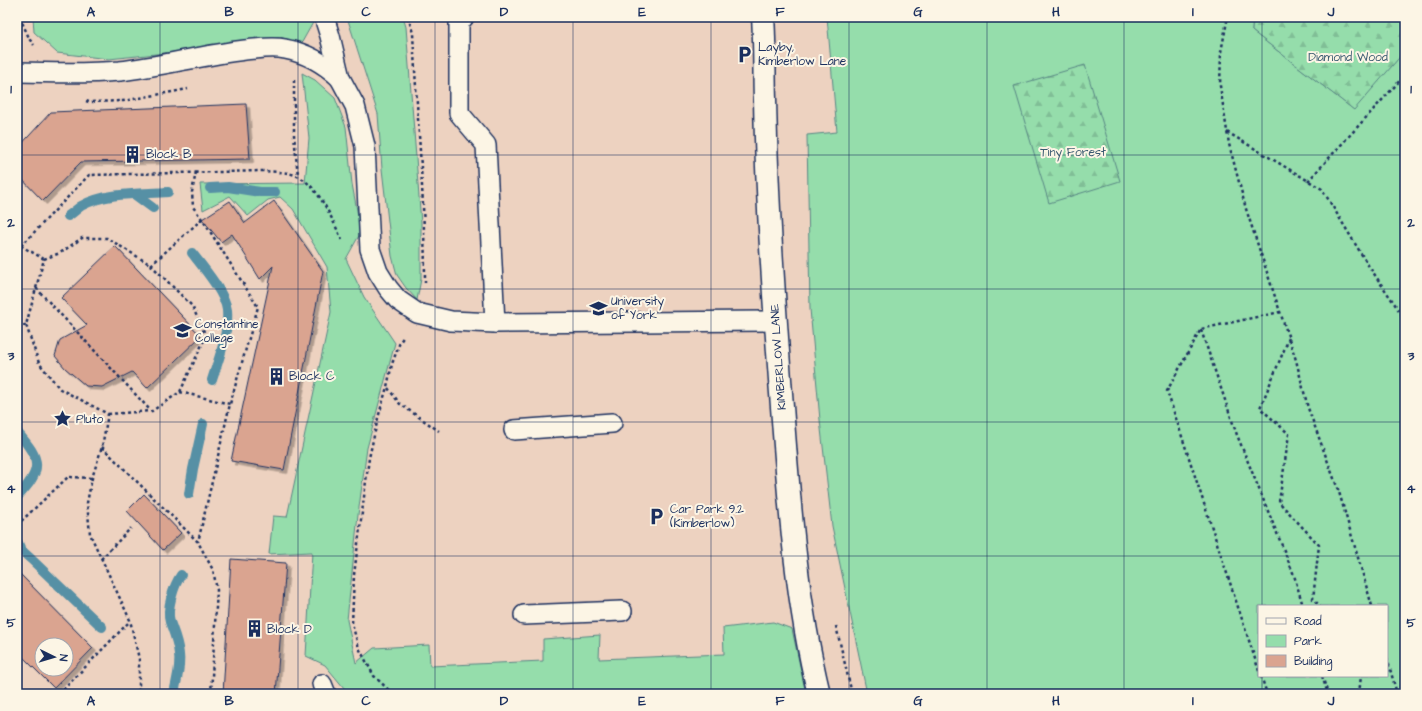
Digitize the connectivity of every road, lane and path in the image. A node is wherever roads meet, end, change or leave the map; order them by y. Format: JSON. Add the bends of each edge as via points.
{"nodes":[{"id":1,"x":324,"y":17,"type":"edge"},
{"id":2,"x":408,"y":17,"type":"edge"},
{"id":3,"x":464,"y":17,"type":"edge"},
{"id":4,"x":764,"y":17,"type":"edge"},
{"id":5,"x":1233,"y":17,"type":"edge"},
{"id":6,"x":302,"y":54,"type":"junction"},
{"id":7,"x":17,"y":72,"type":"edge"},
{"id":8,"x":1405,"y":75,"type":"edge"},
{"id":9,"x":340,"y":78,"type":"junction"},
{"id":10,"x":1227,"y":132,"type":"junction"},
{"id":11,"x":196,"y":172,"type":"junction"},
{"id":12,"x":298,"y":176,"type":"junction"},
{"id":13,"x":1308,"y":181,"type":"junction"},
{"id":14,"x":202,"y":219,"type":"junction"},
{"id":15,"x":17,"y":241,"type":"edge"},
{"id":16,"x":21,"y":246,"type":"junction"},
{"id":17,"x":345,"y":247,"type":"dead end"},
{"id":18,"x":44,"y":259,"type":"junction"},
{"id":19,"x":151,"y":265,"type":"junction"},
{"id":20,"x":36,"y":288,"type":"junction"},
{"id":21,"x":1280,"y":312,"type":"junction"},
{"id":22,"x":417,"y":313,"type":"junction"},
{"id":23,"x":1405,"y":319,"type":"edge"},
{"id":24,"x":775,"y":321,"type":"junction"},
{"id":25,"x":495,"y":323,"type":"junction"},
{"id":26,"x":17,"y":326,"type":"edge"},
{"id":27,"x":26,"y":326,"type":"junction"},
{"id":28,"x":1201,"y":329,"type":"junction"},
{"id":29,"x":401,"y":332,"type":"dead end"},
{"id":30,"x":1289,"y":338,"type":"junction"},
{"id":31,"x":388,"y":387,"type":"junction"},
{"id":32,"x":180,"y":392,"type":"junction"},
{"id":33,"x":230,"y":404,"type":"junction"},
{"id":34,"x":152,"y":411,"type":"junction"},
{"id":35,"x":108,"y":414,"type":"junction"},
{"id":36,"x":612,"y":424,"type":"dead end"},
{"id":37,"x":514,"y":430,"type":"dead end"},
{"id":38,"x":439,"y":432,"type":"dead end"},
{"id":39,"x":102,"y":447,"type":"junction"},
{"id":40,"x":92,"y":478,"type":"junction"},
{"id":41,"x":17,"y":525,"type":"edge"},
{"id":42,"x":131,"y":528,"type":"dead end"},
{"id":43,"x":198,"y":542,"type":"junction"},
{"id":44,"x":101,"y":559,"type":"junction"},
{"id":45,"x":1303,"y":605,"type":"edge"},
{"id":46,"x":1319,"y":605,"type":"edge"},
{"id":47,"x":1372,"y":605,"type":"edge"},
{"id":48,"x":622,"y":612,"type":"dead end"},
{"id":49,"x":524,"y":615,"type":"dead end"},
{"id":50,"x":130,"y":620,"type":"junction"},
{"id":51,"x":1388,"y":662,"type":"edge"},
{"id":52,"x":1258,"y":668,"type":"edge"},
{"id":53,"x":1261,"y":677,"type":"edge"},
{"id":54,"x":1322,"y":677,"type":"edge"},
{"id":55,"x":1361,"y":677,"type":"edge"},
{"id":56,"x":59,"y":694,"type":"edge"},
{"id":57,"x":139,"y":694,"type":"edge"},
{"id":58,"x":211,"y":694,"type":"edge"},
{"id":59,"x":393,"y":694,"type":"edge"},
{"id":60,"x":819,"y":694,"type":"edge"},
{"id":61,"x":1267,"y":694,"type":"edge"},
{"id":62,"x":1328,"y":694,"type":"edge"},
{"id":63,"x":1359,"y":694,"type":"edge"},
{"id":64,"x":1397,"y":694,"type":"edge"}],
"edges":[{"from":1,"to":9,"type":"lane"},
{"from":2,"to":22,"type":"path","via":[[412,33],[425,233],[425,288]]},
{"from":3,"to":25,"type":"lane","via":[[459,23],[459,113],[486,145]]},
{"from":4,"to":24,"type":"street","name":"KIMBERLOW LANE"},
{"from":5,"to":10,"type":"path","via":[[1227,21],[1221,52],[1220,86]]},
{"from":6,"to":7,"type":"lane","via":[[270,48],[120,71],[55,74]]},
{"from":6,"to":9,"type":"lane","via":[[328,67]]},
{"from":6,"to":12,"type":"path","via":[[294,71],[294,135]]},
{"from":8,"to":13,"type":"path"},
{"from":9,"to":22,"type":"lane","via":[[355,106],[366,146],[370,249],[378,272],[388,288],[398,300]]},
{"from":10,"to":13,"type":"path"},
{"from":10,"to":21,"type":"path","via":[[1246,209]]},
{"from":11,"to":12,"type":"path","via":[[262,171]]},
{"from":11,"to":14,"type":"path","via":[[192,192],[193,207]]},
{"from":11,"to":16,"type":"path","via":[[89,175]]},
{"from":12,"to":17,"type":"path","via":[[309,183],[325,207]]},
{"from":13,"to":23,"type":"path","via":[[1322,189],[1368,265]]},
{"from":14,"to":19,"type":"path"},
{"from":14,"to":33,"type":"path","via":[[258,307]]},
{"from":15,"to":16,"type":"path"},
{"from":16,"to":18,"type":"path"},
{"from":18,"to":19,"type":"path","via":[[60,254],[82,238],[107,238]]},
{"from":18,"to":20,"type":"path"},
{"from":19,"to":32,"type":"path","via":[[192,306],[206,336]]},
{"from":20,"to":27,"type":"path"},
{"from":20,"to":34,"type":"path"},
{"from":21,"to":28,"type":"path"},
{"from":21,"to":30,"type":"path"},
{"from":22,"to":25,"type":"lane","via":[[451,321]]},
{"from":24,"to":25,"type":"lane"},
{"from":24,"to":60,"type":"street","name":"KIMBERLOW LANE","via":[[790,519],[800,598]]},
{"from":26,"to":27,"type":"path"},
{"from":27,"to":35,"type":"path","via":[[39,363],[60,389]]},
{"from":28,"to":45,"type":"path","via":[[1237,435],[1294,575]]},
{"from":28,"to":52,"type":"path","via":[[1167,391]]},
{"from":29,"to":31,"type":"path","via":[[404,334],[392,364]]},
{"from":30,"to":46,"type":"path","via":[[1260,408],[1288,434],[1279,502],[1319,545],[1313,599]]},
{"from":30,"to":47,"type":"path","via":[[1308,408],[1339,492]]},
{"from":31,"to":38,"type":"path","via":[[400,404]]},
{"from":31,"to":59,"type":"path","via":[[369,458],[354,575],[352,624],[359,648],[374,676]]},
{"from":32,"to":33,"type":"path"},
{"from":32,"to":34,"type":"path"},
{"from":33,"to":43,"type":"path"},
{"from":34,"to":35,"type":"path"},
{"from":35,"to":39,"type":"path"},
{"from":36,"to":37,"type":"lane"},
{"from":39,"to":40,"type":"path"},
{"from":39,"to":43,"type":"path"},
{"from":40,"to":41,"type":"path","via":[[68,477]]},
{"from":40,"to":44,"type":"path","via":[[88,503],[90,534]]},
{"from":42,"to":44,"type":"path"},
{"from":43,"to":58,"type":"path","via":[[213,570],[217,590]]},
{"from":44,"to":50,"type":"path"},
{"from":48,"to":49,"type":"lane"},
{"from":50,"to":56,"type":"path"},
{"from":50,"to":57,"type":"path","via":[[139,658]]},
{"from":51,"to":64,"type":"path"},
{"from":53,"to":61,"type":"path"},
{"from":54,"to":62,"type":"path"},
{"from":55,"to":63,"type":"path"}]}
